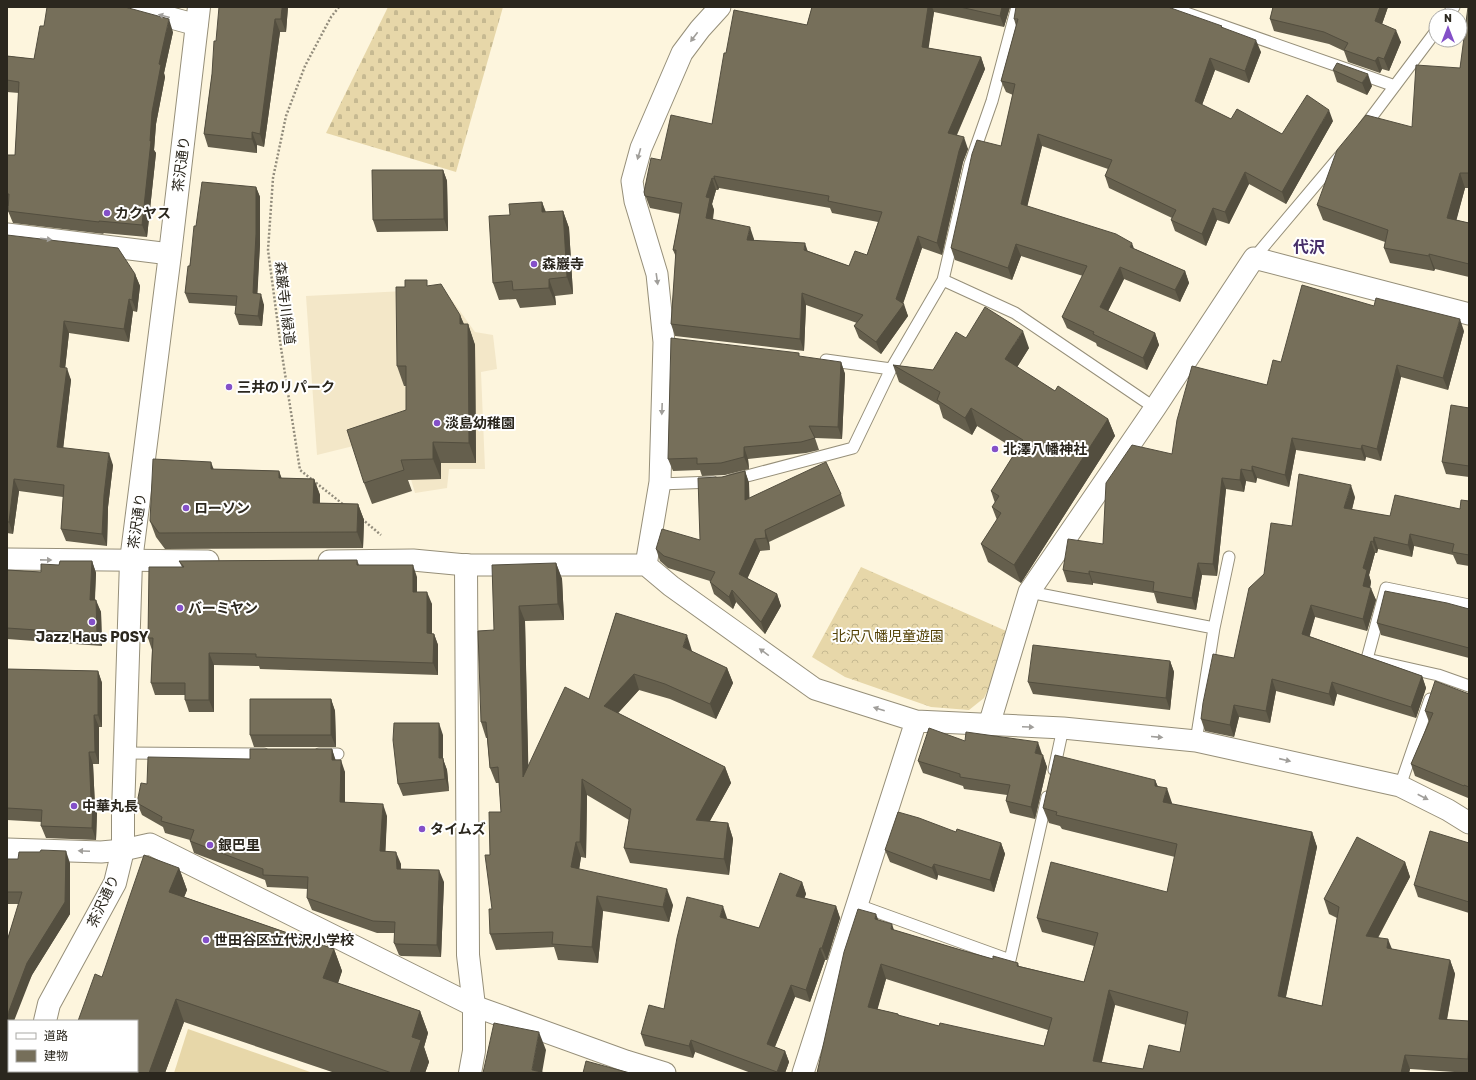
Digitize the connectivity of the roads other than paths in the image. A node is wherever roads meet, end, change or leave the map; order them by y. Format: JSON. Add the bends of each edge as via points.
{"nodes":[{"id":1,"x":131,"y":7,"type":"edge"},
{"id":2,"x":720,"y":7,"type":"edge"},
{"id":3,"x":1017,"y":7,"type":"edge"},
{"id":4,"x":1169,"y":7,"type":"edge"},
{"id":5,"x":198,"y":16,"type":"edge"},
{"id":6,"x":1428,"y":42,"type":"edge"},
{"id":7,"x":1395,"y":86,"type":"junction"},
{"id":8,"x":1357,"y":137,"type":"edge"},
{"id":9,"x":1347,"y":149,"type":"edge"},
{"id":10,"x":7,"y":234,"type":"edge"},
{"id":11,"x":170,"y":254,"type":"junction"},
{"id":12,"x":1254,"y":258,"type":"junction"},
{"id":13,"x":943,"y":280,"type":"junction"},
{"id":14,"x":1469,"y":314,"type":"edge"},
{"id":15,"x":815,"y":359,"type":"edge"},
{"id":16,"x":891,"y":368,"type":"junction"},
{"id":17,"x":1155,"y":408,"type":"junction"},
{"id":18,"x":660,"y":484,"type":"junction"},
{"id":19,"x":1229,"y":558,"type":"dead end"},
{"id":20,"x":7,"y":559,"type":"edge"},
{"id":21,"x":131,"y":561,"type":"junction"},
{"id":22,"x":230,"y":561,"type":"edge"},
{"id":23,"x":310,"y":561,"type":"edge"},
{"id":24,"x":466,"y":565,"type":"junction"},
{"id":25,"x":646,"y":565,"type":"junction"},
{"id":26,"x":1029,"y":592,"type":"junction"},
{"id":27,"x":1469,"y":605,"type":"edge"},
{"id":28,"x":1214,"y":628,"type":"junction"},
{"id":29,"x":1436,"y":683,"type":"junction"},
{"id":30,"x":1469,"y":686,"type":"edge"},
{"id":31,"x":916,"y":721,"type":"junction"},
{"id":32,"x":989,"y":725,"type":"junction"},
{"id":33,"x":1063,"y":728,"type":"junction"},
{"id":34,"x":1196,"y":741,"type":"junction"},
{"id":35,"x":125,"y":753,"type":"junction"},
{"id":36,"x":275,"y":754,"type":"edge"},
{"id":37,"x":306,"y":754,"type":"edge"},
{"id":38,"x":338,"y":754,"type":"dead end"},
{"id":39,"x":1400,"y":786,"type":"junction"},
{"id":40,"x":1469,"y":824,"type":"edge"},
{"id":41,"x":7,"y":848,"type":"edge"},
{"id":42,"x":123,"y":850,"type":"junction"},
{"id":43,"x":858,"y":905,"type":"junction"},
{"id":44,"x":474,"y":1006,"type":"junction"},
{"id":45,"x":45,"y":1020,"type":"edge"},
{"id":46,"x":470,"y":1073,"type":"edge"},
{"id":47,"x":665,"y":1073,"type":"edge"},
{"id":48,"x":803,"y":1073,"type":"edge"}],
"edges":[{"from":5,"to":1,"type":"street","one_way":true},
{"from":2,"to":18,"type":"street","one_way":true,"via":[[682,53],[641,148],[632,181],[635,201],[657,274],[668,343]]},
{"from":3,"to":13,"type":"lane","via":[[992,101],[970,164]]},
{"from":4,"to":7,"type":"lane"},
{"from":5,"to":11,"type":"street","name":"茶沢通り"},
{"from":6,"to":7,"type":"lane"},
{"from":7,"to":8,"type":"lane"},
{"from":9,"to":12,"type":"lane"},
{"from":10,"to":11,"type":"street","one_way":true},
{"from":11,"to":21,"type":"street","name":"茶沢通り"},
{"from":12,"to":14,"type":"street"},
{"from":12,"to":17,"type":"street"},
{"from":13,"to":16,"type":"lane"},
{"from":13,"to":17,"type":"lane","via":[[1015,313]]},
{"from":15,"to":16,"type":"lane"},
{"from":16,"to":18,"type":"lane","via":[[853,448],[726,482]]},
{"from":17,"to":26,"type":"street"},
{"from":18,"to":25,"type":"street"},
{"from":19,"to":28,"type":"lane"},
{"from":20,"to":21,"type":"street","one_way":true},
{"from":21,"to":22,"type":"street"},
{"from":21,"to":35,"type":"street","name":"茶沢通り"},
{"from":23,"to":24,"type":"street","via":[[413,560]]},
{"from":24,"to":25,"type":"street"},
{"from":24,"to":44,"type":"street","via":[[468,955]]},
{"from":31,"to":25,"type":"street","one_way":true,"via":[[815,689]]},
{"from":26,"to":28,"type":"lane"},
{"from":26,"to":32,"type":"street"},
{"from":27,"to":29,"type":"lane","via":[[1386,588],[1367,659]]},
{"from":28,"to":34,"type":"lane"},
{"from":29,"to":30,"type":"lane"},
{"from":29,"to":39,"type":"lane"},
{"from":31,"to":32,"type":"street"},
{"from":31,"to":43,"type":"street"},
{"from":32,"to":33,"type":"street","one_way":true},
{"from":33,"to":34,"type":"street","one_way":true},
{"from":33,"to":43,"type":"lane","via":[[1010,960]]},
{"from":34,"to":39,"type":"street","one_way":true},
{"from":35,"to":36,"type":"lane"},
{"from":35,"to":42,"type":"street","name":"茶沢通り"},
{"from":37,"to":38,"type":"lane"},
{"from":39,"to":40,"type":"street","one_way":true,"via":[[1448,810]]},
{"from":42,"to":41,"type":"street","one_way":true,"via":[[101,852]]},
{"from":42,"to":44,"type":"street","via":[[150,844]]},
{"from":42,"to":45,"type":"street","name":"茶沢通り","via":[[115,883],[49,1004]]},
{"from":43,"to":48,"type":"street"},
{"from":44,"to":46,"type":"street","via":[[474,1051]]},
{"from":44,"to":47,"type":"street"}]}
